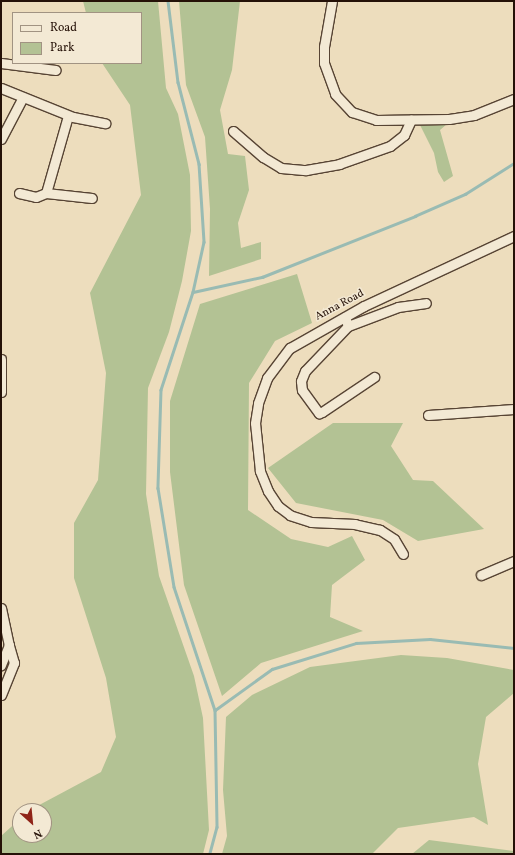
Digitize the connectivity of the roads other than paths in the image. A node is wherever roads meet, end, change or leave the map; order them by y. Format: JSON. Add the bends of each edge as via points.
{"nodes":[{"id":1,"x":332,"y":1,"type":"edge"},
{"id":2,"x":1,"y":63,"type":"edge"},
{"id":3,"x":56,"y":70,"type":"dead end"},
{"id":4,"x":1,"y":88,"type":"edge"},
{"id":5,"x":24,"y":97,"type":"junction"},
{"id":6,"x":514,"y":99,"type":"edge"},
{"id":7,"x":68,"y":116,"type":"junction"},
{"id":8,"x":411,"y":120,"type":"junction"},
{"id":9,"x":105,"y":124,"type":"dead end"},
{"id":10,"x":233,"y":131,"type":"dead end"},
{"id":11,"x":1,"y":139,"type":"edge"},
{"id":12,"x":19,"y":193,"type":"dead end"},
{"id":13,"x":46,"y":193,"type":"junction"},
{"id":14,"x":92,"y":198,"type":"dead end"},
{"id":15,"x":514,"y":236,"type":"edge"},
{"id":16,"x":426,"y":303,"type":"dead end"},
{"id":17,"x":345,"y":317,"type":"junction"},
{"id":18,"x":348,"y":326,"type":"junction"},
{"id":19,"x":1,"y":359,"type":"edge"},
{"id":20,"x":374,"y":377,"type":"dead end"},
{"id":21,"x":1,"y":392,"type":"edge"},
{"id":22,"x":514,"y":409,"type":"edge"},
{"id":23,"x":428,"y":415,"type":"dead end"},
{"id":24,"x":403,"y":554,"type":"dead end"},
{"id":25,"x":514,"y":561,"type":"edge"},
{"id":26,"x":481,"y":575,"type":"dead end"},
{"id":27,"x":1,"y":613,"type":"edge"},
{"id":28,"x":9,"y":645,"type":"junction"},
{"id":29,"x":1,"y":666,"type":"edge"},
{"id":30,"x":1,"y":695,"type":"edge"}],
"edges":[{"from":1,"to":8,"type":"street","via":[[324,47],[324,63],[335,94],[352,112],[363,116],[376,120]]},
{"from":2,"to":3,"type":"street"},
{"from":4,"to":5,"type":"street"},
{"from":5,"to":7,"type":"street"},
{"from":5,"to":11,"type":"street"},
{"from":6,"to":8,"type":"street","via":[[474,115]]},
{"from":7,"to":9,"type":"street"},
{"from":7,"to":13,"type":"street"},
{"from":8,"to":10,"type":"street","via":[[404,135],[390,146],[339,164],[306,170],[281,168],[263,157]]},
{"from":12,"to":13,"type":"street","via":[[36,197]]},
{"from":13,"to":14,"type":"street"},
{"from":15,"to":17,"type":"street","name":"Anna Road"},
{"from":16,"to":18,"type":"street","via":[[393,309]]},
{"from":17,"to":18,"type":"street"},
{"from":17,"to":24,"type":"street","name":"Anna Road","via":[[290,348],[267,378],[256,415],[258,460],[268,491],[278,506],[290,515],[311,522],[355,524],[375,528],[394,539]]},
{"from":18,"to":20,"type":"street","via":[[305,371],[301,381],[302,390],[319,413]]},
{"from":19,"to":21,"type":"street"},
{"from":22,"to":23,"type":"street"},
{"from":25,"to":26,"type":"street"},
{"from":27,"to":28,"type":"street"},
{"from":28,"to":29,"type":"street"},
{"from":28,"to":30,"type":"street","via":[[14,663]]}]}
